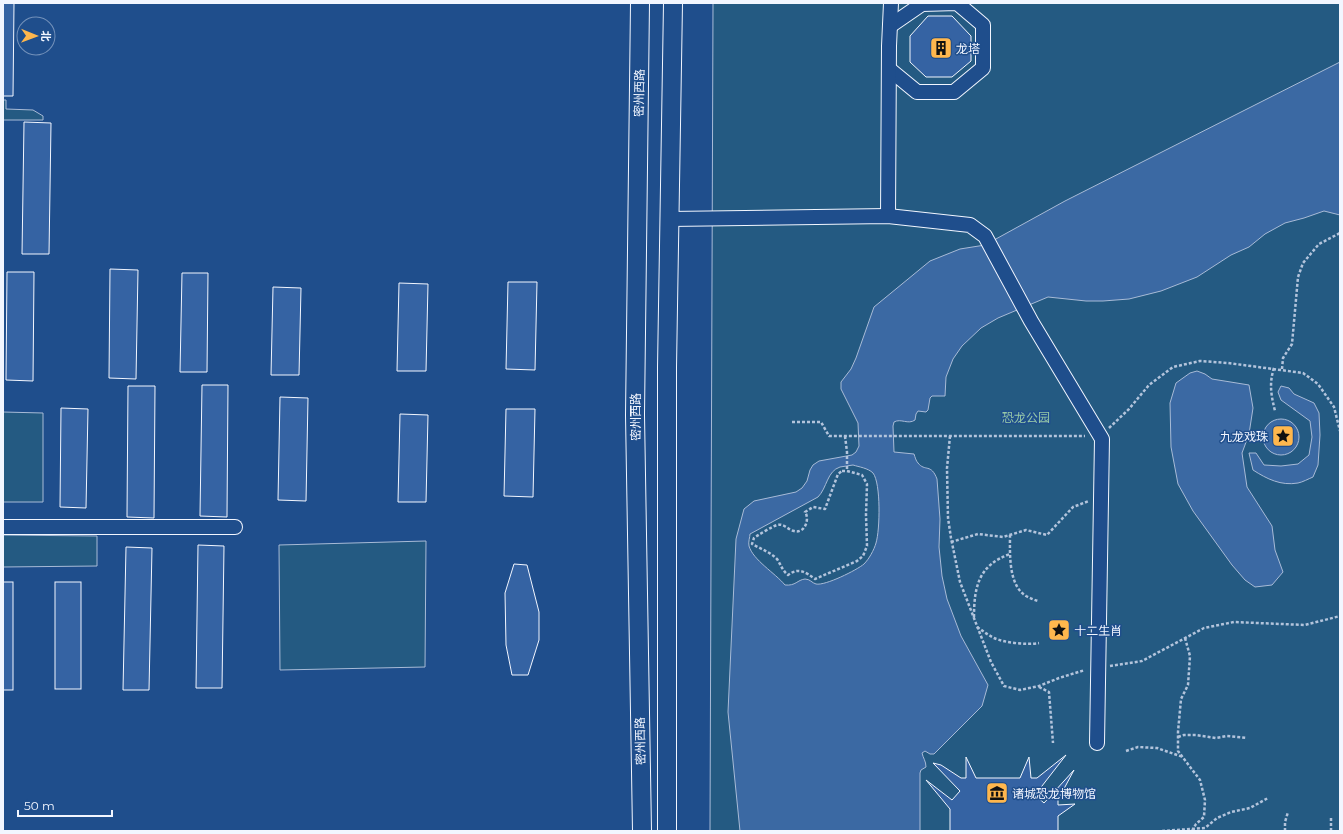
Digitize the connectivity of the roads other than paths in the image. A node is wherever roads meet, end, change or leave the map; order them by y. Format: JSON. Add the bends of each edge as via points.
{"nodes":[{"id":1,"x":640,"y":3,"type":"edge"},
{"id":2,"x":673,"y":3,"type":"edge"},
{"id":3,"x":891,"y":3,"type":"edge"},
{"id":4,"x":890,"y":26,"type":"junction"},
{"id":5,"x":889,"y":69,"type":"junction"},
{"id":6,"x":888,"y":216,"type":"junction"},
{"id":7,"x":670,"y":219,"type":"junction"},
{"id":8,"x":3,"y":527,"type":"edge"},
{"id":9,"x":234,"y":527,"type":"dead end"},
{"id":10,"x":1097,"y":742,"type":"dead end"},
{"id":11,"x":642,"y":831,"type":"edge"},
{"id":12,"x":667,"y":831,"type":"edge"}],
"edges":[{"from":1,"to":11,"type":"main road","name":"密州西路","via":[[635,415]]},
{"from":2,"to":7,"type":"main road"},
{"from":3,"to":4,"type":"street"},
{"from":4,"to":5,"type":"street"},
{"from":4,"to":5,"type":"street","via":[[922,4],[957,3],[983,25],[983,68],[954,92],[917,92]]},
{"from":5,"to":6,"type":"street"},
{"from":6,"to":7,"type":"street"},
{"from":6,"to":10,"type":"street","via":[[970,225],[985,236],[1031,321],[1102,439]]},
{"from":7,"to":12,"type":"main road","via":[[667,366]]},
{"from":8,"to":9,"type":"street"}]}
